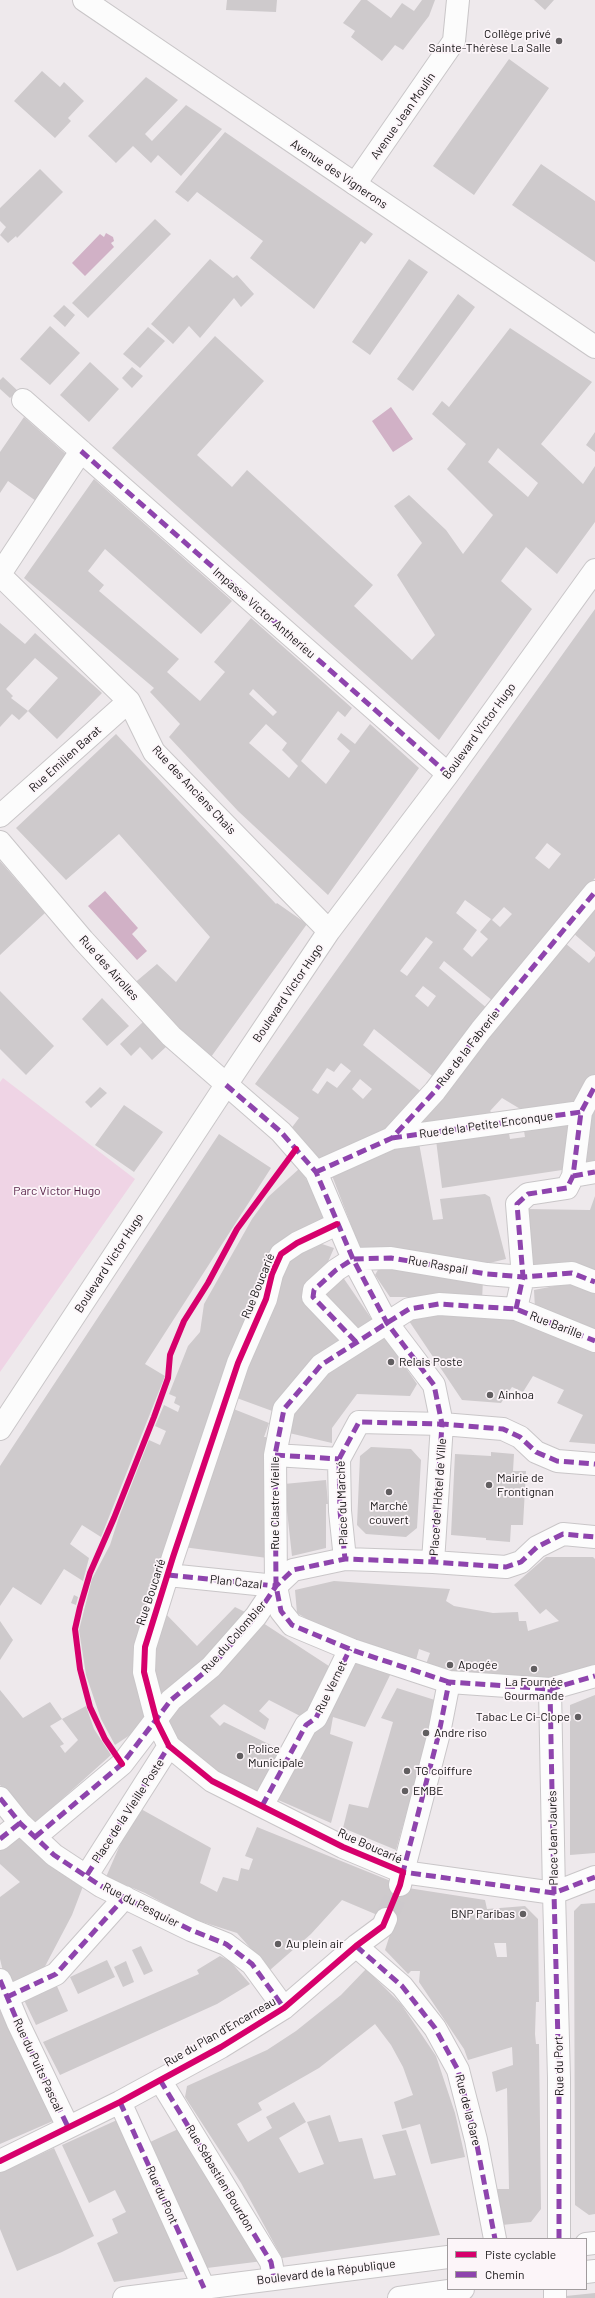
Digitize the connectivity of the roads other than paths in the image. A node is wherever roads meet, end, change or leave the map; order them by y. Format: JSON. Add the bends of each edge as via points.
{"nodes":[{"id":1,"x":84,"y":0,"type":"edge"},
{"id":2,"x":458,"y":0,"type":"edge"},
{"id":3,"x":355,"y":184,"type":"junction"},
{"id":4,"x":595,"y":347,"type":"edge"},
{"id":5,"x":23,"y":400,"type":"dead end"},
{"id":6,"x":81,"y":451,"type":"junction"},
{"id":7,"x":595,"y":570,"type":"edge"},
{"id":8,"x":0,"y":574,"type":"edge"},
{"id":9,"x":129,"y":701,"type":"junction"},
{"id":10,"x":448,"y":774,"type":"junction"},
{"id":11,"x":0,"y":816,"type":"edge"},
{"id":12,"x":0,"y":842,"type":"edge"},
{"id":13,"x":595,"y":892,"type":"edge"},
{"id":14,"x":329,"y":931,"type":"junction"},
{"id":15,"x":226,"y":1085,"type":"junction"},
{"id":16,"x":595,"y":1086,"type":"edge"},
{"id":17,"x":581,"y":1112,"type":"junction"},
{"id":18,"x":392,"y":1138,"type":"junction"},
{"id":19,"x":316,"y":1172,"type":"junction"},
{"id":20,"x":595,"y":1172,"type":"edge"},
{"id":21,"x":570,"y":1182,"type":"junction"},
{"id":22,"x":337,"y":1224,"type":"junction"},
{"id":23,"x":352,"y":1259,"type":"junction"},
{"id":24,"x":523,"y":1277,"type":"junction"},
{"id":25,"x":595,"y":1282,"type":"edge"},
{"id":26,"x":516,"y":1309,"type":"junction"},
{"id":27,"x":387,"y":1323,"type":"junction"},
{"id":28,"x":595,"y":1341,"type":"edge"},
{"id":29,"x":356,"y":1342,"type":"junction"},
{"id":30,"x":442,"y":1424,"type":"junction"},
{"id":31,"x":0,"y":1429,"type":"edge"},
{"id":32,"x":275,"y":1455,"type":"junction"},
{"id":33,"x":339,"y":1459,"type":"junction"},
{"id":34,"x":595,"y":1464,"type":"edge"},
{"id":35,"x":595,"y":1537,"type":"edge"},
{"id":36,"x":345,"y":1559,"type":"junction"},
{"id":37,"x":433,"y":1562,"type":"junction"},
{"id":38,"x":168,"y":1576,"type":"junction"},
{"id":39,"x":276,"y":1586,"type":"junction"},
{"id":40,"x":350,"y":1649,"type":"junction"},
{"id":41,"x":595,"y":1676,"type":"edge"},
{"id":42,"x":449,"y":1682,"type":"junction"},
{"id":43,"x":550,"y":1689,"type":"junction"},
{"id":44,"x":157,"y":1722,"type":"junction"},
{"id":45,"x":169,"y":1746,"type":"junction"},
{"id":46,"x":0,"y":1798,"type":"edge"},
{"id":47,"x":262,"y":1806,"type":"junction"},
{"id":48,"x":28,"y":1830,"type":"junction"},
{"id":49,"x":0,"y":1840,"type":"edge"},
{"id":50,"x":86,"y":1875,"type":"junction"},
{"id":51,"x":595,"y":1877,"type":"edge"},
{"id":52,"x":401,"y":1878,"type":"junction"},
{"id":53,"x":554,"y":1893,"type":"junction"},
{"id":54,"x":125,"y":1897,"type":"junction"},
{"id":55,"x":386,"y":1919,"type":"tunnel mouth"},
{"id":56,"x":356,"y":1946,"type":"junction"},
{"id":57,"x":3,"y":1988,"type":"edge"},
{"id":58,"x":284,"y":2008,"type":"junction"},
{"id":59,"x":160,"y":2080,"type":"junction"},
{"id":60,"x":120,"y":2102,"type":"junction"},
{"id":61,"x":68,"y":2127,"type":"junction"},
{"id":62,"x":0,"y":2161,"type":"edge"},
{"id":63,"x":495,"y":2238,"type":"edge"},
{"id":64,"x":559,"y":2238,"type":"edge"},
{"id":65,"x":447,"y":2257,"type":"edge"},
{"id":66,"x":274,"y":2278,"type":"junction"},
{"id":67,"x":456,"y":2290,"type":"edge"},
{"id":68,"x":206,"y":2293,"type":"edge"},
{"id":69,"x":124,"y":2298,"type":"edge"},
{"id":70,"x":399,"y":2298,"type":"edge"}],
"edges":[{"from":1,"to":3,"type":"street","name":"Avenue des Vignerons"},
{"from":2,"to":3,"type":"street","name":"Avenue Jean Moulin","via":[[454,41]]},
{"from":3,"to":4,"type":"street","name":"Avenue des Vignerons"},
{"from":5,"to":6,"type":"street","name":"Impasse Victor Antherieu"},
{"from":6,"to":8,"type":"street","name":"Rue des Anciens Chais"},
{"from":6,"to":10,"type":"street","name":"Impasse Victor Antherieu"},
{"from":7,"to":10,"type":"street","name":"Boulevard Victor Hugo"},
{"from":8,"to":9,"type":"street","name":"Rue des Anciens Chais"},
{"from":9,"to":11,"type":"street","name":"Rue Emilien Barat"},
{"from":9,"to":14,"type":"street","name":"Rue des Anciens Chais","via":[[154,752]]},
{"from":10,"to":14,"type":"street","name":"Boulevard Victor Hugo"},
{"from":12,"to":15,"type":"street","name":"Rue des Airolles","via":[[83,940],[171,1036]]},
{"from":13,"to":18,"type":"street","name":"Rue de la Fabrerie","via":[[481,1030],[435,1091]]},
{"from":14,"to":15,"type":"street","name":"Boulevard Victor Hugo"},
{"from":15,"to":19,"type":"street","name":"Rue des Airolles","via":[[281,1132]]},
{"from":15,"to":31,"type":"street","name":"Boulevard Victor Hugo"},
{"from":16,"to":17,"type":"street"},
{"from":17,"to":18,"type":"street","name":"Rue de la Petite Enconque"},
{"from":17,"to":21,"type":"street"},
{"from":18,"to":19,"type":"street","name":"Rue de la Fabrerie"},
{"from":19,"to":22,"type":"street","name":"Rue des Airolles"},
{"from":20,"to":21,"type":"street"},
{"from":21,"to":24,"type":"street","via":[[528,1194],[517,1204]]},
{"from":22,"to":23,"type":"street","name":"Rue des Airolles"},
{"from":22,"to":38,"type":"street","name":"Rue Boucarié","via":[[297,1243],[281,1254],[272,1274],[266,1299],[238,1363]]},
{"from":23,"to":24,"type":"street","name":"Rue Raspail","via":[[391,1258],[487,1274]]},
{"from":23,"to":27,"type":"street","name":"Rue des Airolles"},
{"from":23,"to":29,"type":"street","via":[[314,1290],[313,1296]]},
{"from":24,"to":25,"type":"street","name":"Rue Raspail","via":[[572,1273]]},
{"from":24,"to":26,"type":"street"},
{"from":26,"to":27,"type":"street","name":"Rue Clastre Vieille","via":[[439,1304],[410,1309]]},
{"from":26,"to":28,"type":"street","name":"Rue Barille"},
{"from":27,"to":29,"type":"street","name":"Rue Clastre Vieille"},
{"from":27,"to":30,"type":"street","name":"Rue des Airolles","via":[[434,1385]]},
{"from":29,"to":32,"type":"street","name":"Rue Clastre Vieille","via":[[321,1365],[284,1409]]},
{"from":30,"to":33,"type":"street","name":"Place du Marché","via":[[359,1422]]},
{"from":30,"to":34,"type":"street","name":"Place de l'Hôtel de Ville","via":[[503,1429],[520,1437],[536,1452],[556,1461]]},
{"from":30,"to":37,"type":"street","name":"Place de l'Hôtel de Ville"},
{"from":32,"to":33,"type":"street"},
{"from":32,"to":39,"type":"street","name":"Rue Clastre Vieille"},
{"from":33,"to":36,"type":"street","name":"Place du Marché","via":[[340,1511]]},
{"from":35,"to":37,"type":"street","name":"Place de l'Hôtel de Ville","via":[[563,1534],[537,1547],[521,1562],[506,1567]]},
{"from":36,"to":37,"type":"street","name":"Place du Marché"},
{"from":36,"to":39,"type":"street","name":"Plan Cazal","via":[[293,1570]]},
{"from":38,"to":39,"type":"street","name":"Plan Cazal"},
{"from":38,"to":44,"type":"street","name":"Rue Boucarié","via":[[144,1647],[144,1672]]},
{"from":39,"to":40,"type":"street","name":"Rue Clastre Vieille","via":[[281,1611],[292,1624]]},
{"from":39,"to":44,"type":"street","name":"Rue du Colombier","via":[[256,1616],[211,1667],[171,1700]]},
{"from":40,"to":42,"type":"street","name":"Rue Clastre Vieille"},
{"from":40,"to":47,"type":"street","name":"Rue Vernet","via":[[316,1718],[306,1725]]},
{"from":41,"to":43,"type":"street"},
{"from":42,"to":43,"type":"street"},
{"from":42,"to":52,"type":"street","via":[[439,1734]]},
{"from":43,"to":53,"type":"street","name":"Place Jean Jaurès"},
{"from":44,"to":45,"type":"street","name":"Rue Boucarié"},
{"from":44,"to":48,"type":"street","via":[[122,1764]]},
{"from":45,"to":47,"type":"street","name":"Rue Boucarié","via":[[212,1781]]},
{"from":45,"to":50,"type":"street","name":"Place de la Vieille Poste"},
{"from":46,"to":48,"type":"street","name":"Rue du Pesquier"},
{"from":47,"to":52,"type":"street","name":"Rue Boucarié"},
{"from":48,"to":49,"type":"street"},
{"from":48,"to":50,"type":"street","name":"Rue du Pesquier","via":[[54,1855]]},
{"from":50,"to":54,"type":"street","name":"Rue du Pesquier","via":[[101,1886]]},
{"from":51,"to":53,"type":"street"},
{"from":52,"to":53,"type":"street","name":"Place Jean Jaurès"},
{"from":53,"to":64,"type":"street","name":"Rue du Port","via":[[559,2078]]},
{"from":54,"to":57,"type":"street","via":[[56,1974]]},
{"from":54,"to":58,"type":"street","name":"Rue du Pesquier","via":[[191,1930],[226,1944],[252,1964]]},
{"from":55,"to":56,"type":"street","name":"Rue du Plan d'Encarneau","via":[[383,1926]]},
{"from":56,"to":58,"type":"street","name":"Rue du Plan d'Encarneau"},
{"from":56,"to":63,"type":"street","name":"Rue de la Gare","via":[[402,1986],[435,2028],[458,2070],[476,2140]]},
{"from":57,"to":61,"type":"street","name":"Rue du Puits Pascal"},
{"from":58,"to":59,"type":"street","name":"Rue du Plan d'Encarneau","via":[[221,2047]]},
{"from":59,"to":60,"type":"street","name":"Rue du Plan d'Encarneau"},
{"from":59,"to":66,"type":"street","name":"Rue Sébastien Bourdon","via":[[271,2262]]},
{"from":60,"to":61,"type":"street","name":"Rue du Plan d'Encarneau"},
{"from":60,"to":68,"type":"street","name":"Rue du Pont"},
{"from":61,"to":62,"type":"street","name":"Rue du Plan d'Encarneau"},
{"from":65,"to":66,"type":"street","name":"Boulevard de la République"},
{"from":66,"to":68,"type":"street","name":"Boulevard de la République"},
{"from":67,"to":70,"type":"street"},
{"from":68,"to":69,"type":"street","name":"Boulevard de la République"}]}
